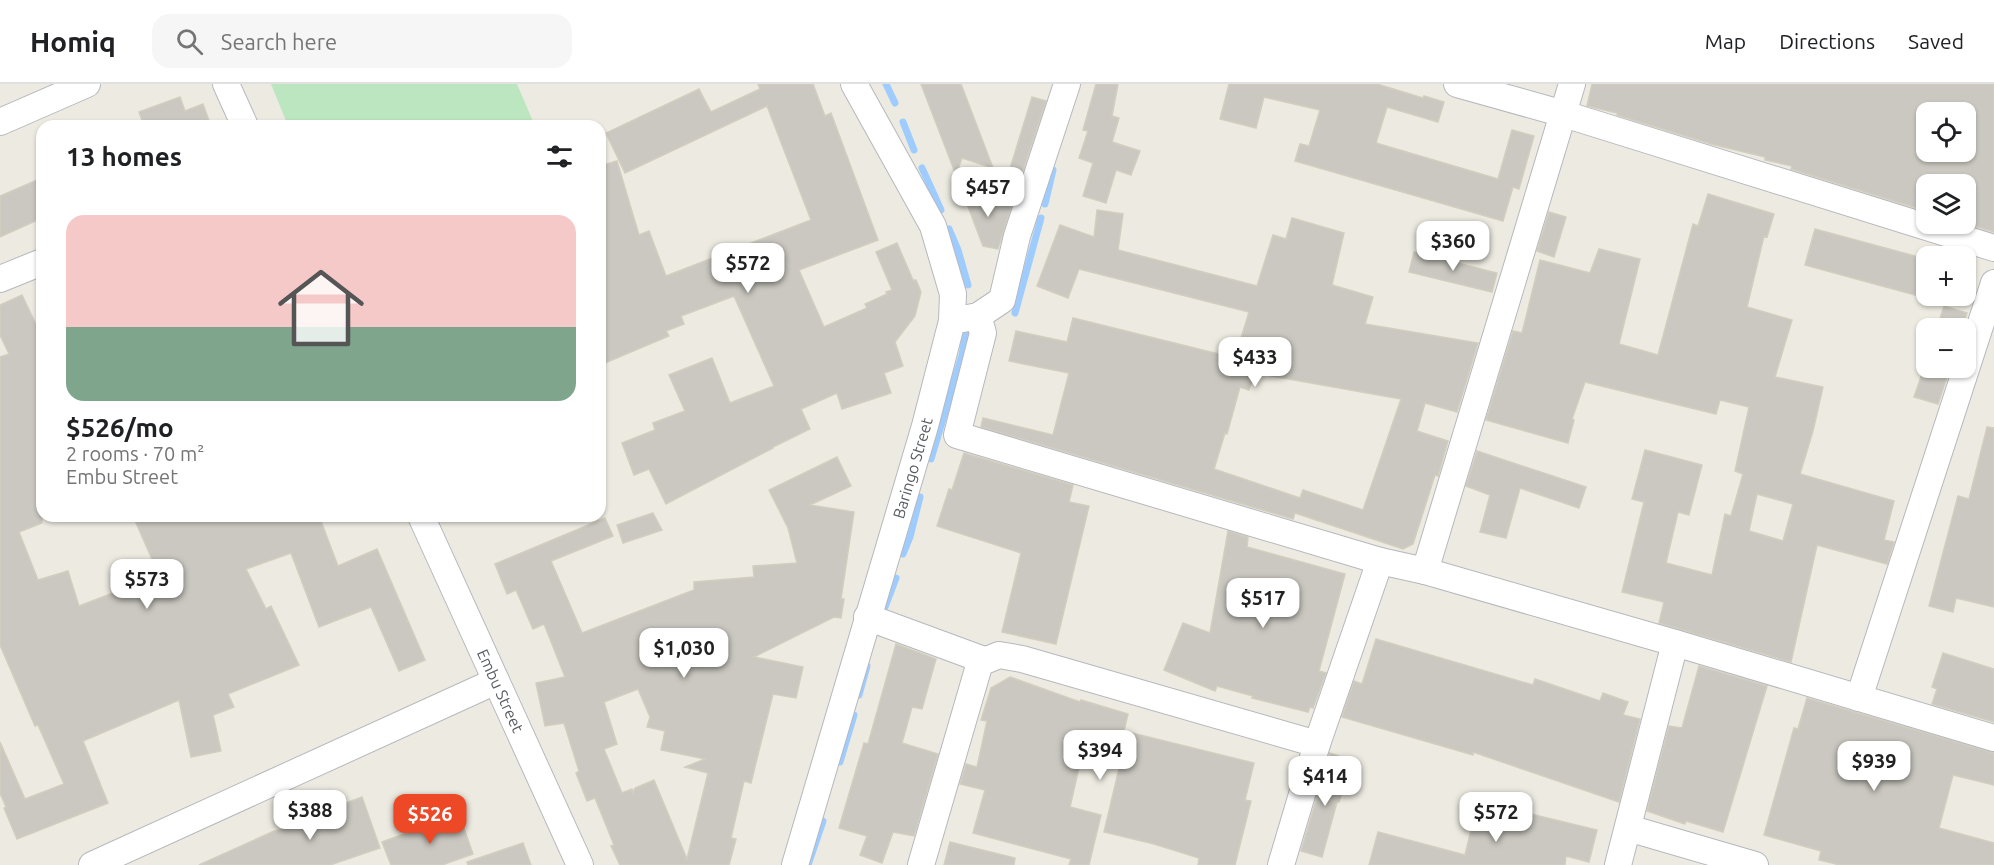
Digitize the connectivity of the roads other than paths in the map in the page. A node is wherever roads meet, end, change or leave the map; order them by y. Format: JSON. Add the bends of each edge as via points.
{"nodes":[{"id":1,"x":87,"y":84,"type":"edge"},
{"id":2,"x":226,"y":84,"type":"edge"},
{"id":3,"x":854,"y":84,"type":"edge"},
{"id":4,"x":1067,"y":84,"type":"edge"},
{"id":5,"x":1457,"y":84,"type":"edge"},
{"id":6,"x":1572,"y":84,"type":"edge"},
{"id":7,"x":1564,"y":114,"type":"junction"},
{"id":8,"x":242,"y":120,"type":"edge"},
{"id":9,"x":0,"y":122,"type":"edge"},
{"id":10,"x":1994,"y":248,"type":"edge"},
{"id":11,"x":36,"y":264,"type":"edge"},
{"id":12,"x":0,"y":279,"type":"edge"},
{"id":13,"x":1994,"y":283,"type":"edge"},
{"id":14,"x":978,"y":316,"type":"junction"},
{"id":15,"x":952,"y":321,"type":"junction"},
{"id":16,"x":424,"y":522,"type":"edge"},
{"id":17,"x":1380,"y":561,"type":"junction"},
{"id":18,"x":1425,"y":572,"type":"junction"},
{"id":19,"x":867,"y":617,"type":"junction"},
{"id":20,"x":1675,"y":643,"type":"junction"},
{"id":21,"x":981,"y":659,"type":"junction"},
{"id":22,"x":496,"y":681,"type":"junction"},
{"id":23,"x":1859,"y":698,"type":"junction"},
{"id":24,"x":1994,"y":738,"type":"edge"},
{"id":25,"x":1317,"y":744,"type":"junction"},
{"id":26,"x":1628,"y":828,"type":"junction"},
{"id":27,"x":92,"y":865,"type":"edge"},
{"id":28,"x":580,"y":865,"type":"edge"},
{"id":29,"x":795,"y":865,"type":"edge"},
{"id":30,"x":921,"y":865,"type":"edge"},
{"id":31,"x":1281,"y":865,"type":"edge"},
{"id":32,"x":1618,"y":865,"type":"edge"},
{"id":33,"x":1755,"y":865,"type":"edge"}],
"edges":[{"from":1,"to":9,"type":"street"},
{"from":2,"to":8,"type":"street"},
{"from":3,"to":15,"type":"street","name":"Baringo Street","via":[[933,226],[953,294]]},
{"from":4,"to":14,"type":"street","via":[[1017,236],[1002,300]]},
{"from":5,"to":7,"type":"street"},
{"from":6,"to":7,"type":"street"},
{"from":7,"to":10,"type":"street"},
{"from":7,"to":18,"type":"street"},
{"from":11,"to":12,"type":"street"},
{"from":13,"to":23,"type":"street"},
{"from":14,"to":15,"type":"street"},
{"from":14,"to":17,"type":"street","via":[[983,333],[957,435]]},
{"from":15,"to":19,"type":"street","name":"Baringo Street","via":[[925,426]]},
{"from":16,"to":22,"type":"street","name":"Embu Street"},
{"from":17,"to":18,"type":"street"},
{"from":17,"to":25,"type":"street"},
{"from":18,"to":20,"type":"street"},
{"from":19,"to":21,"type":"street"},
{"from":19,"to":29,"type":"street","name":"Baringo Street"},
{"from":20,"to":23,"type":"street"},
{"from":20,"to":26,"type":"street"},
{"from":21,"to":25,"type":"street","via":[[999,655],[1022,659]]},
{"from":21,"to":30,"type":"street"},
{"from":22,"to":27,"type":"street"},
{"from":22,"to":28,"type":"street","name":"Embu Street"},
{"from":23,"to":24,"type":"street"},
{"from":25,"to":31,"type":"street"},
{"from":26,"to":32,"type":"street"},
{"from":26,"to":33,"type":"street"}]}
